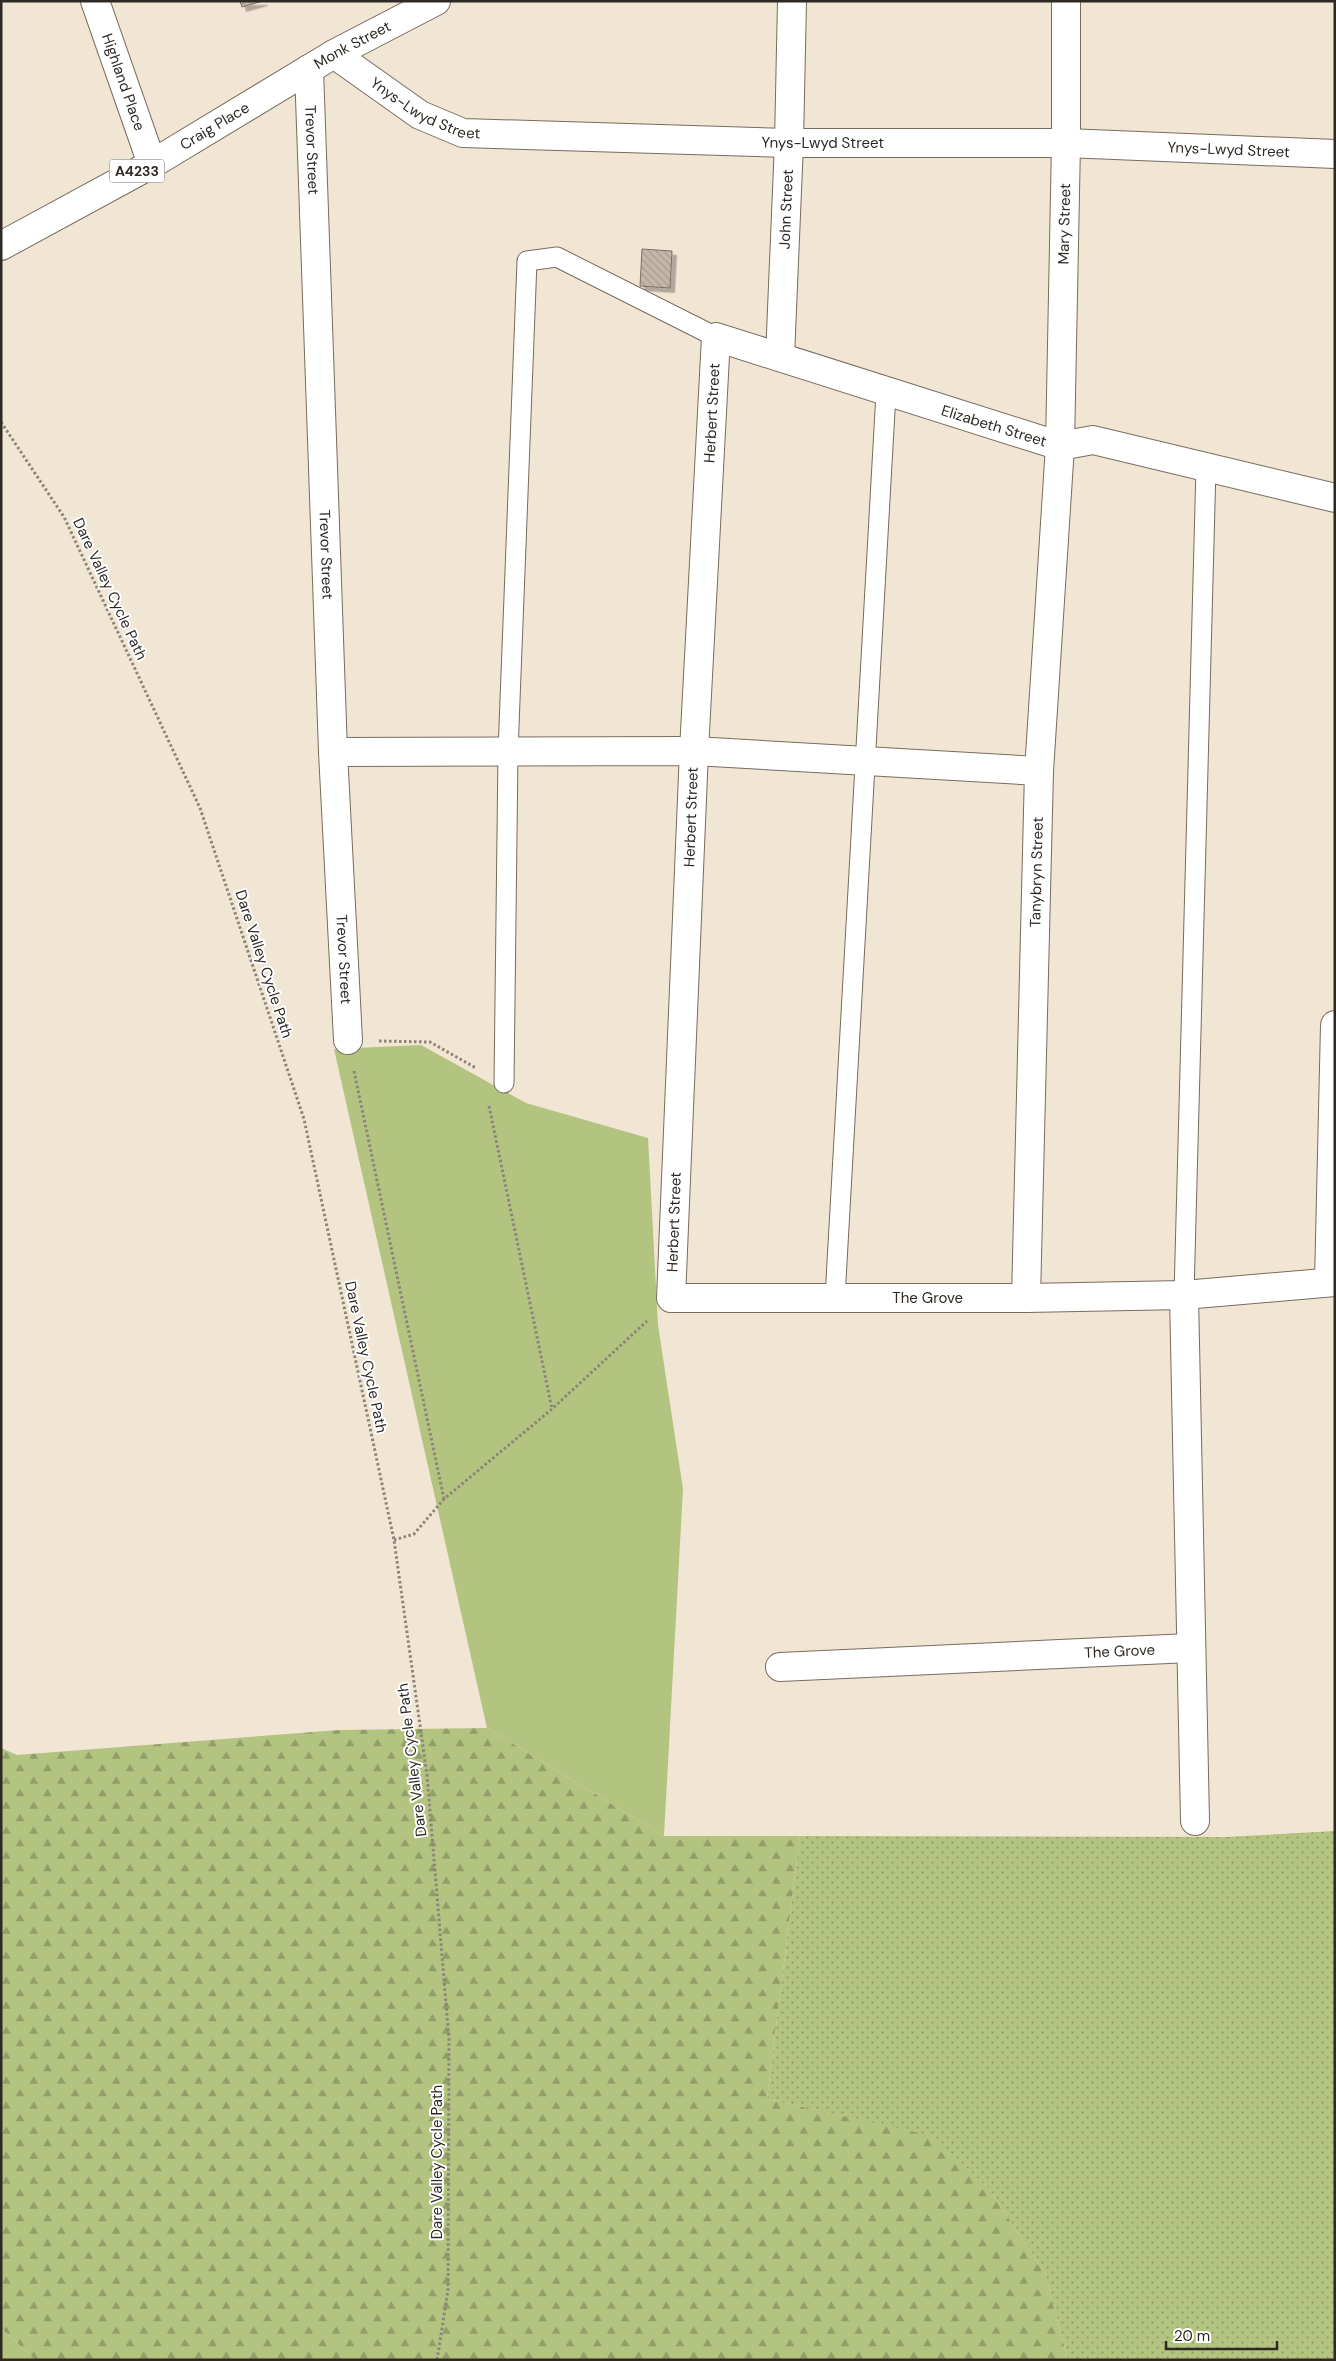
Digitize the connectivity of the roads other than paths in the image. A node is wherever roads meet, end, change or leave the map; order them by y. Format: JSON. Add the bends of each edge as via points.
{"nodes":[{"id":1,"x":95,"y":1,"type":"edge"},
{"id":2,"x":436,"y":1,"type":"edge"},
{"id":3,"x":792,"y":1,"type":"edge"},
{"id":4,"x":1066,"y":1,"type":"edge"},
{"id":5,"x":334,"y":54,"type":"junction"},
{"id":6,"x":310,"y":69,"type":"junction"},
{"id":7,"x":271,"y":92,"type":"joint"},
{"id":8,"x":789,"y":143,"type":"junction"},
{"id":9,"x":1066,"y":143,"type":"junction"},
{"id":10,"x":1335,"y":154,"type":"edge"},
{"id":11,"x":152,"y":164,"type":"junction"},
{"id":12,"x":1,"y":246,"type":"edge"},
{"id":13,"x":716,"y":337,"type":"junction"},
{"id":14,"x":780,"y":358,"type":"junction"},
{"id":15,"x":886,"y":393,"type":"junction"},
{"id":16,"x":1060,"y":446,"type":"junction"},
{"id":17,"x":1206,"y":467,"type":"junction"},
{"id":18,"x":1335,"y":498,"type":"edge"},
{"id":19,"x":694,"y":751,"type":"junction"},
{"id":20,"x":333,"y":752,"type":"junction"},
{"id":21,"x":508,"y":752,"type":"junction"},
{"id":22,"x":866,"y":761,"type":"junction"},
{"id":23,"x":1039,"y":771,"type":"junction"},
{"id":24,"x":1335,"y":1025,"type":"edge"},
{"id":25,"x":348,"y":1040,"type":"road end"},
{"id":26,"x":504,"y":1083,"type":"road end"},
{"id":27,"x":1332,"y":1282,"type":"edge"},
{"id":28,"x":1184,"y":1295,"type":"junction"},
{"id":29,"x":671,"y":1298,"type":"joint"},
{"id":30,"x":836,"y":1298,"type":"junction"},
{"id":31,"x":1026,"y":1298,"type":"junction"},
{"id":32,"x":1190,"y":1648,"type":"junction"},
{"id":33,"x":780,"y":1667,"type":"dead end"},
{"id":34,"x":1195,"y":1820,"type":"dead end"}],
"edges":[{"from":1,"to":11,"type":"street","name":"Highland Place"},
{"from":2,"to":5,"type":"street","name":"Monk Street","number":"A4233"},
{"from":3,"to":8,"type":"street","name":"John Street"},
{"from":4,"to":9,"type":"street","name":"Mary Street"},
{"from":5,"to":6,"type":"street","name":"Monk Street","number":"A4233"},
{"from":5,"to":8,"type":"street","name":"Ynys-Lwyd Street","via":[[420,115],[464,134]]},
{"from":6,"to":7,"type":"street","name":"Monk Street","number":"A4233"},
{"from":6,"to":20,"type":"street","name":"Trevor Street"},
{"from":7,"to":11,"type":"street","name":"Craig Place","number":"A4233"},
{"from":8,"to":9,"type":"street","name":"Ynys-Lwyd Street"},
{"from":8,"to":14,"type":"street","name":"John Street"},
{"from":9,"to":10,"type":"street","name":"Ynys-Lwyd Street"},
{"from":9,"to":16,"type":"street","name":"Mary Street"},
{"from":11,"to":12,"type":"street","name":"Craig Place","number":"A4233"},
{"from":13,"to":14,"type":"street","name":"Elizabeth Street"},
{"from":13,"to":19,"type":"street","name":"Herbert Street"},
{"from":13,"to":21,"type":"lane","via":[[557,257],[527,261]]},
{"from":14,"to":15,"type":"street","name":"Elizabeth Street"},
{"from":15,"to":16,"type":"street","name":"Elizabeth Street"},
{"from":15,"to":22,"type":"lane"},
{"from":16,"to":17,"type":"street","name":"Elizabeth Street","via":[[1092,440]]},
{"from":16,"to":23,"type":"street","name":"Tanybryn Street"},
{"from":17,"to":18,"type":"street","name":"Elizabeth Street"},
{"from":17,"to":28,"type":"lane"},
{"from":19,"to":21,"type":"street"},
{"from":19,"to":22,"type":"street"},
{"from":19,"to":29,"type":"street","name":"Herbert Street"},
{"from":20,"to":21,"type":"street"},
{"from":20,"to":25,"type":"street","name":"Trevor Street"},
{"from":21,"to":26,"type":"lane"},
{"from":22,"to":23,"type":"street"},
{"from":22,"to":30,"type":"lane"},
{"from":23,"to":31,"type":"street","name":"Tanybryn Street"},
{"from":24,"to":27,"type":"street"},
{"from":27,"to":28,"type":"street","name":"The Grove"},
{"from":28,"to":31,"type":"street","name":"The Grove"},
{"from":28,"to":32,"type":"street"},
{"from":29,"to":30,"type":"street","name":"The Grove"},
{"from":30,"to":31,"type":"street","name":"The Grove"},
{"from":32,"to":33,"type":"street","name":"The Grove"},
{"from":32,"to":34,"type":"street"}]}
